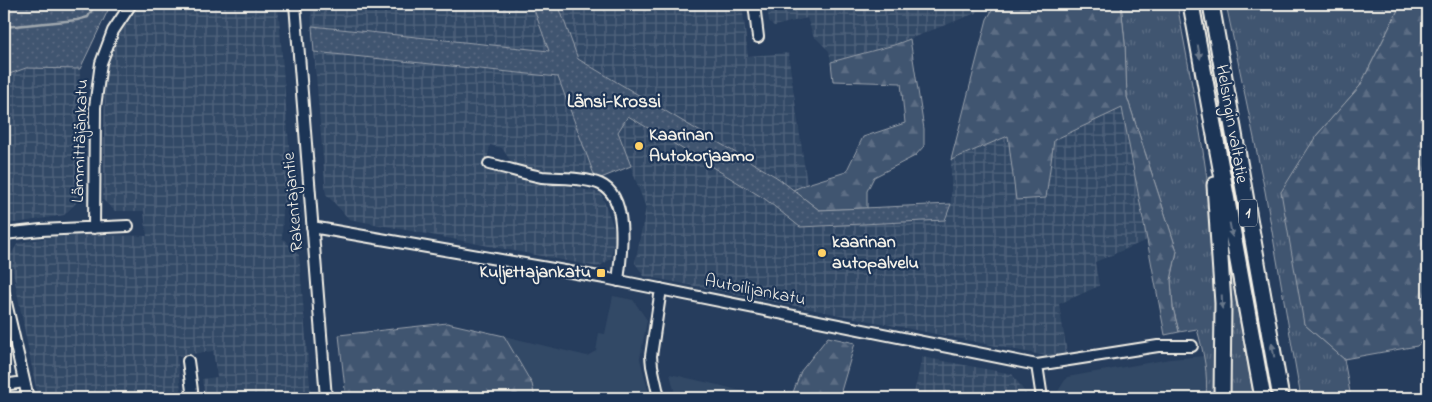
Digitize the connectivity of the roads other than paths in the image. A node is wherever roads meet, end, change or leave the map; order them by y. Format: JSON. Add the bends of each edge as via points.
{"nodes":[{"id":1,"x":131,"y":4,"type":"edge"},
{"id":2,"x":295,"y":4,"type":"edge"},
{"id":3,"x":754,"y":4,"type":"edge"},
{"id":4,"x":1191,"y":4,"type":"edge"},
{"id":5,"x":1211,"y":4,"type":"edge"},
{"id":6,"x":758,"y":37,"type":"dead end"},
{"id":7,"x":1213,"y":131,"type":"junction"},
{"id":8,"x":489,"y":164,"type":"dead end"},
{"id":9,"x":128,"y":226,"type":"dead end"},
{"id":10,"x":312,"y":227,"type":"junction"},
{"id":11,"x":94,"y":228,"type":"junction"},
{"id":12,"x":4,"y":234,"type":"edge"},
{"id":13,"x":618,"y":281,"type":"junction"},
{"id":14,"x":661,"y":290,"type":"junction"},
{"id":15,"x":4,"y":294,"type":"edge"},
{"id":16,"x":1192,"y":346,"type":"dead end"},
{"id":17,"x":188,"y":361,"type":"dead end"},
{"id":18,"x":1037,"y":365,"type":"junction"},
{"id":19,"x":24,"y":382,"type":"junction"},
{"id":20,"x":4,"y":385,"type":"edge"},
{"id":21,"x":28,"y":398,"type":"edge"},
{"id":22,"x":193,"y":398,"type":"edge"},
{"id":23,"x":326,"y":398,"type":"edge"},
{"id":24,"x":659,"y":398,"type":"edge"},
{"id":25,"x":1042,"y":398,"type":"edge"},
{"id":26,"x":1222,"y":398,"type":"edge"},
{"id":27,"x":1263,"y":398,"type":"edge"},
{"id":28,"x":1281,"y":398,"type":"edge"}],
"edges":[{"from":1,"to":11,"type":"street","name":"Lämmittäjänkatu","via":[[113,31],[101,63],[95,107]]},
{"from":2,"to":10,"type":"street","name":"Rakentajantie"},
{"from":3,"to":6,"type":"street"},
{"from":4,"to":7,"type":"highway","name":"Helsingin valtatie","number":"1","one_way":true},
{"from":28,"to":5,"type":"highway","name":"Helsingin valtatie","number":"1","one_way":true},
{"from":7,"to":26,"type":"highway","one_way":true,"via":[[1223,302]]},
{"from":7,"to":27,"type":"highway","name":"Helsingin valtatie","number":"1","one_way":true},
{"from":8,"to":13,"type":"street","via":[[541,176],[593,182],[608,189],[614,199],[622,232]]},
{"from":9,"to":11,"type":"street"},
{"from":10,"to":13,"type":"street","name":"Autoilijankatu"},
{"from":10,"to":23,"type":"street","name":"Rakentajantie"},
{"from":11,"to":12,"type":"street"},
{"from":13,"to":14,"type":"street","name":"Autoilijankatu"},
{"from":14,"to":18,"type":"street","name":"Autoilijankatu"},
{"from":14,"to":24,"type":"street","via":[[651,356]]},
{"from":15,"to":19,"type":"street"},
{"from":16,"to":18,"type":"street","name":"Autoilijankatu","via":[[1158,346]]},
{"from":17,"to":22,"type":"street"},
{"from":18,"to":25,"type":"street"},
{"from":19,"to":20,"type":"street"},
{"from":19,"to":21,"type":"street"}]}
